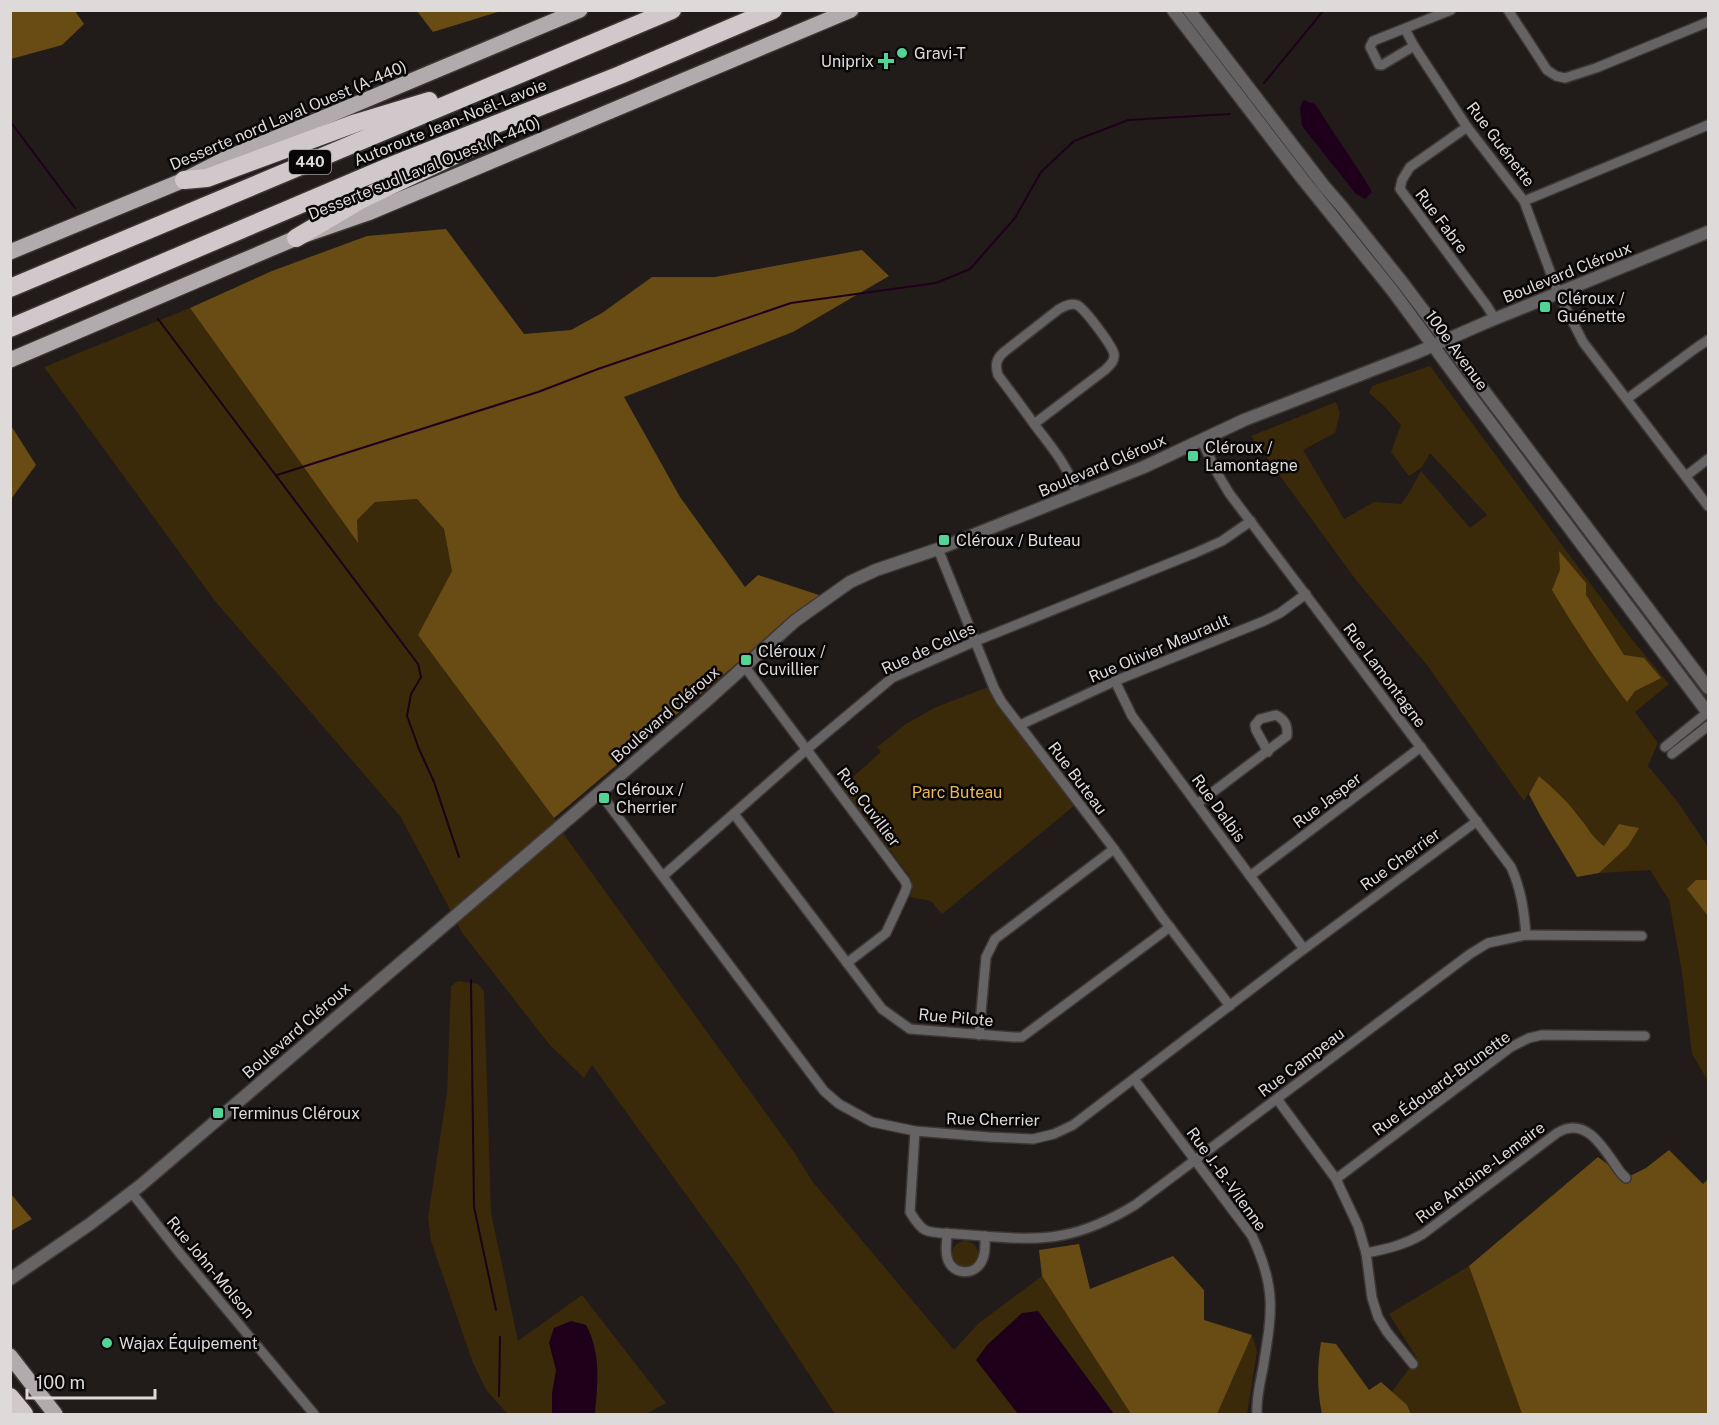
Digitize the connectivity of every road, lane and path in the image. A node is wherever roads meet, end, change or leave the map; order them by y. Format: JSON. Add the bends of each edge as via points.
{"nodes":[{"id":1,"x":672,"y":10,"type":"edge"},
{"id":2,"x":774,"y":10,"type":"edge"},
{"id":3,"x":851,"y":10,"type":"edge"},
{"id":4,"x":1173,"y":10,"type":"edge"},
{"id":5,"x":1189,"y":10,"type":"edge"},
{"id":6,"x":1451,"y":10,"type":"edge"},
{"id":7,"x":1508,"y":10,"type":"edge"},
{"id":8,"x":578,"y":11,"type":"edge"},
{"id":9,"x":1708,"y":22,"type":"edge"},
{"id":10,"x":1405,"y":29,"type":"junction"},
{"id":11,"x":1414,"y":46,"type":"junction"},
{"id":12,"x":522,"y":73,"type":"junction"},
{"id":13,"x":620,"y":75,"type":"junction"},
{"id":14,"x":1708,"y":125,"type":"edge"},
{"id":15,"x":1467,"y":127,"type":"junction"},
{"id":16,"x":184,"y":180,"type":"junction"},
{"id":17,"x":1524,"y":201,"type":"junction"},
{"id":18,"x":1708,"y":232,"type":"edge"},
{"id":19,"x":297,"y":238,"type":"junction"},
{"id":20,"x":10,"y":252,"type":"edge"},
{"id":21,"x":11,"y":287,"type":"edge"},
{"id":22,"x":1558,"y":293,"type":"junction"},
{"id":23,"x":1495,"y":319,"type":"junction"},
{"id":24,"x":10,"y":328,"type":"edge"},
{"id":25,"x":1447,"y":340,"type":"junction"},
{"id":26,"x":1708,"y":340,"type":"edge"},
{"id":27,"x":1433,"y":345,"type":"junction"},
{"id":28,"x":10,"y":360,"type":"edge"},
{"id":29,"x":1627,"y":399,"type":"junction"},
{"id":30,"x":1034,"y":424,"type":"junction"},
{"id":31,"x":1202,"y":441,"type":"junction"},
{"id":32,"x":1708,"y":459,"type":"edge"},
{"id":33,"x":1686,"y":476,"type":"junction"},
{"id":34,"x":1077,"y":495,"type":"junction"},
{"id":35,"x":1708,"y":506,"type":"edge"},
{"id":36,"x":1251,"y":521,"type":"junction"},
{"id":37,"x":938,"y":549,"type":"junction"},
{"id":38,"x":1306,"y":594,"type":"junction"},
{"id":39,"x":976,"y":641,"type":"junction"},
{"id":40,"x":745,"y":667,"type":"junction"},
{"id":41,"x":1115,"y":681,"type":"junction"},
{"id":42,"x":1708,"y":688,"type":"edge"},
{"id":43,"x":1708,"y":712,"type":"edge"},
{"id":44,"x":1020,"y":725,"type":"junction"},
{"id":45,"x":1708,"y":726,"type":"edge"},
{"id":46,"x":1421,"y":747,"type":"junction"},
{"id":47,"x":806,"y":750,"type":"junction"},
{"id":48,"x":1268,"y":752,"type":"dead end"},
{"id":49,"x":600,"y":793,"type":"junction"},
{"id":50,"x":1197,"y":804,"type":"junction"},
{"id":51,"x":734,"y":814,"type":"junction"},
{"id":52,"x":1477,"y":821,"type":"junction"},
{"id":53,"x":1114,"y":849,"type":"junction"},
{"id":54,"x":663,"y":876,"type":"junction"},
{"id":55,"x":1250,"y":876,"type":"junction"},
{"id":56,"x":1170,"y":927,"type":"junction"},
{"id":57,"x":1526,"y":935,"type":"junction"},
{"id":58,"x":1642,"y":936,"type":"dead end"},
{"id":59,"x":1304,"y":950,"type":"junction"},
{"id":60,"x":847,"y":963,"type":"junction"},
{"id":61,"x":1230,"y":1006,"type":"junction"},
{"id":62,"x":979,"y":1035,"type":"junction"},
{"id":63,"x":1645,"y":1036,"type":"dead end"},
{"id":64,"x":1134,"y":1079,"type":"junction"},
{"id":65,"x":1277,"y":1099,"type":"junction"},
{"id":66,"x":915,"y":1131,"type":"junction"},
{"id":67,"x":1195,"y":1159,"type":"junction"},
{"id":68,"x":1626,"y":1178,"type":"dead end"},
{"id":69,"x":1336,"y":1179,"type":"junction"},
{"id":70,"x":132,"y":1193,"type":"junction"},
{"id":71,"x":947,"y":1233,"type":"junction"},
{"id":72,"x":986,"y":1236,"type":"junction"},
{"id":73,"x":1366,"y":1253,"type":"junction"},
{"id":74,"x":10,"y":1279,"type":"edge"},
{"id":75,"x":10,"y":1356,"type":"edge"},
{"id":76,"x":1413,"y":1364,"type":"dead end"},
{"id":77,"x":10,"y":1397,"type":"edge"},
{"id":78,"x":24,"y":1414,"type":"edge"},
{"id":79,"x":55,"y":1414,"type":"edge"},
{"id":80,"x":314,"y":1414,"type":"edge"},
{"id":81,"x":1257,"y":1414,"type":"edge"}],
"edges":[{"from":1,"to":12,"type":"highway","name":"Autoroute Jean-Noël-Lavoie","number":"440"},
{"from":2,"to":13,"type":"highway","name":"Autoroute Jean-Noël-Lavoie","number":"440"},
{"from":3,"to":19,"type":"main road","name":"Desserte sud Laval Ouest (A-440)","via":[[368,213]]},
{"from":4,"to":27,"type":"street","name":"100e Avenue"},
{"from":5,"to":25,"type":"street","name":"100e Avenue"},
{"from":6,"to":10,"type":"street"},
{"from":7,"to":9,"type":"street","via":[[1547,70],[1565,78]]},
{"from":8,"to":16,"type":"main road","name":"Desserte nord Laval Ouest (A-440)"},
{"from":10,"to":11,"type":"street","name":"Rue Guénette"},
{"from":10,"to":11,"type":"street","via":[[1373,41],[1370,47],[1376,62],[1382,65]]},
{"from":11,"to":15,"type":"street","name":"Rue Guénette"},
{"from":12,"to":16,"type":"highway","via":[[356,123],[207,178]]},
{"from":12,"to":21,"type":"highway","name":"Autoroute Jean-Noël-Lavoie","number":"440"},
{"from":13,"to":19,"type":"highway","via":[[362,199]]},
{"from":13,"to":24,"type":"highway","name":"Autoroute Jean-Noël-Lavoie","number":"440","via":[[388,167]]},
{"from":14,"to":17,"type":"street"},
{"from":15,"to":17,"type":"street","name":"Rue Guénette"},
{"from":15,"to":23,"type":"street","name":"Rue Fabre","via":[[1410,167],[1400,189]]},
{"from":16,"to":20,"type":"main road","name":"Desserte nord Laval Ouest (A-440)"},
{"from":17,"to":22,"type":"street","name":"Rue Guénette"},
{"from":18,"to":22,"type":"street","name":"Boulevard Cléroux"},
{"from":19,"to":28,"type":"main road","name":"Desserte sud Laval Ouest (A-440)"},
{"from":22,"to":23,"type":"street","name":"Boulevard Cléroux"},
{"from":22,"to":29,"type":"street","name":"Rue Guénette","via":[[1583,342]]},
{"from":23,"to":25,"type":"street","name":"Boulevard Cléroux"},
{"from":25,"to":27,"type":"street","name":"Boulevard Cléroux"},
{"from":25,"to":42,"type":"street","name":"100e Avenue"},
{"from":26,"to":29,"type":"street"},
{"from":27,"to":31,"type":"street","name":"Boulevard Cléroux","via":[[1244,420]]},
{"from":27,"to":43,"type":"street","name":"100e Avenue"},
{"from":29,"to":33,"type":"street","name":"Rue Guénette"},
{"from":30,"to":30,"type":"street","via":[[998,375],[998,357],[1059,309],[1076,305],[1110,346],[1113,362]]},
{"from":30,"to":34,"type":"street","via":[[1065,464]]},
{"from":31,"to":34,"type":"street","name":"Boulevard Cléroux"},
{"from":31,"to":36,"type":"street","name":"Rue Lamontagne","via":[[1229,493]]},
{"from":32,"to":33,"type":"street"},
{"from":33,"to":35,"type":"street","name":"Rue Guénette"},
{"from":34,"to":37,"type":"street","name":"Boulevard Cléroux"},
{"from":36,"to":38,"type":"street","name":"Rue Lamontagne"},
{"from":36,"to":39,"type":"street","name":"Rue de Celles","via":[[1213,545]]},
{"from":37,"to":39,"type":"street","name":"Rue Buteau"},
{"from":37,"to":40,"type":"street","name":"Boulevard Cléroux","via":[[850,582],[795,621]]},
{"from":38,"to":41,"type":"street","name":"Rue Olivier Maurault","via":[[1264,621]]},
{"from":38,"to":46,"type":"street","name":"Rue Lamontagne"},
{"from":39,"to":44,"type":"street","name":"Rue Buteau","via":[[998,694]]},
{"from":39,"to":47,"type":"street","name":"Rue de Celles","via":[[892,678]]},
{"from":40,"to":47,"type":"street","name":"Rue Cuvillier"},
{"from":40,"to":49,"type":"street","name":"Boulevard Cléroux"},
{"from":41,"to":44,"type":"street","name":"Rue Olivier Maurault"},
{"from":41,"to":50,"type":"street","name":"Rue Dalbis","via":[[1132,716]]},
{"from":43,"to":45,"type":"street","via":[[1669,751]]},
{"from":44,"to":53,"type":"street","name":"Rue Buteau"},
{"from":46,"to":52,"type":"street","name":"Rue Lamontagne"},
{"from":46,"to":55,"type":"street","name":"Rue Jasper"},
{"from":47,"to":51,"type":"street","name":"Rue de Celles"},
{"from":47,"to":60,"type":"street","name":"Rue Cuvillier","via":[[907,886],[886,933]]},
{"from":48,"to":50,"type":"street"},
{"from":49,"to":54,"type":"street","name":"Rue Cherrier"},
{"from":49,"to":70,"type":"street","name":"Boulevard Cléroux"},
{"from":50,"to":55,"type":"street","name":"Rue Dalbis"},
{"from":51,"to":54,"type":"street","name":"Rue de Celles"},
{"from":51,"to":60,"type":"street","name":"Rue Pilote"},
{"from":52,"to":57,"type":"street","name":"Rue Lamontagne","via":[[1519,884]]},
{"from":52,"to":59,"type":"street","name":"Rue Cherrier"},
{"from":53,"to":56,"type":"street","name":"Rue Buteau"},
{"from":53,"to":62,"type":"street","via":[[995,939],[986,957]]},
{"from":54,"to":66,"type":"street","name":"Rue Cherrier","via":[[824,1091],[872,1122]]},
{"from":55,"to":59,"type":"street","name":"Rue Dalbis"},
{"from":56,"to":61,"type":"street","name":"Rue Buteau"},
{"from":56,"to":62,"type":"street","name":"Rue Pilote","via":[[1030,1033],[1022,1037]]},
{"from":57,"to":58,"type":"street","name":"Rue Campeau"},
{"from":57,"to":65,"type":"street","name":"Rue Campeau","via":[[1488,943],[1470,954]]},
{"from":59,"to":61,"type":"street","name":"Rue Cherrier"},
{"from":60,"to":62,"type":"street","name":"Rue Pilote","via":[[882,1010],[910,1029]]},
{"from":61,"to":64,"type":"street","name":"Rue Cherrier"},
{"from":63,"to":69,"type":"street","name":"Rue Édouard-Brunette","via":[[1529,1038],[1511,1047]]},
{"from":64,"to":66,"type":"street","name":"Rue Cherrier","via":[[1073,1125],[1033,1139]]},
{"from":64,"to":67,"type":"street","name":"Rue J.-B.-Vilenne"},
{"from":65,"to":67,"type":"street","name":"Rue Campeau"},
{"from":65,"to":69,"type":"street"},
{"from":66,"to":71,"type":"street","name":"Rue Campeau","via":[[910,1212],[924,1230]]},
{"from":67,"to":72,"type":"street","name":"Rue Campeau","via":[[1135,1205],[1090,1228],[1039,1237]]},
{"from":67,"to":81,"type":"street","name":"Rue J.-B.-Vilenne","via":[[1252,1236],[1268,1279],[1270,1321]]},
{"from":68,"to":73,"type":"street","name":"Rue Antoine-Lemaire","via":[[1588,1131],[1567,1128],[1423,1234],[1390,1249]]},
{"from":69,"to":73,"type":"street"},
{"from":70,"to":74,"type":"street","name":"Boulevard Cléroux"},
{"from":70,"to":80,"type":"street","name":"Rue John-Molson"},
{"from":71,"to":72,"type":"street","name":"Rue Campeau"},
{"from":71,"to":72,"type":"street","via":[[947,1259],[952,1268],[967,1273],[975,1270],[984,1258]]},
{"from":73,"to":76,"type":"street","via":[[1378,1317]]},
{"from":75,"to":79,"type":"main road"},
{"from":77,"to":78,"type":"highway"}]}
